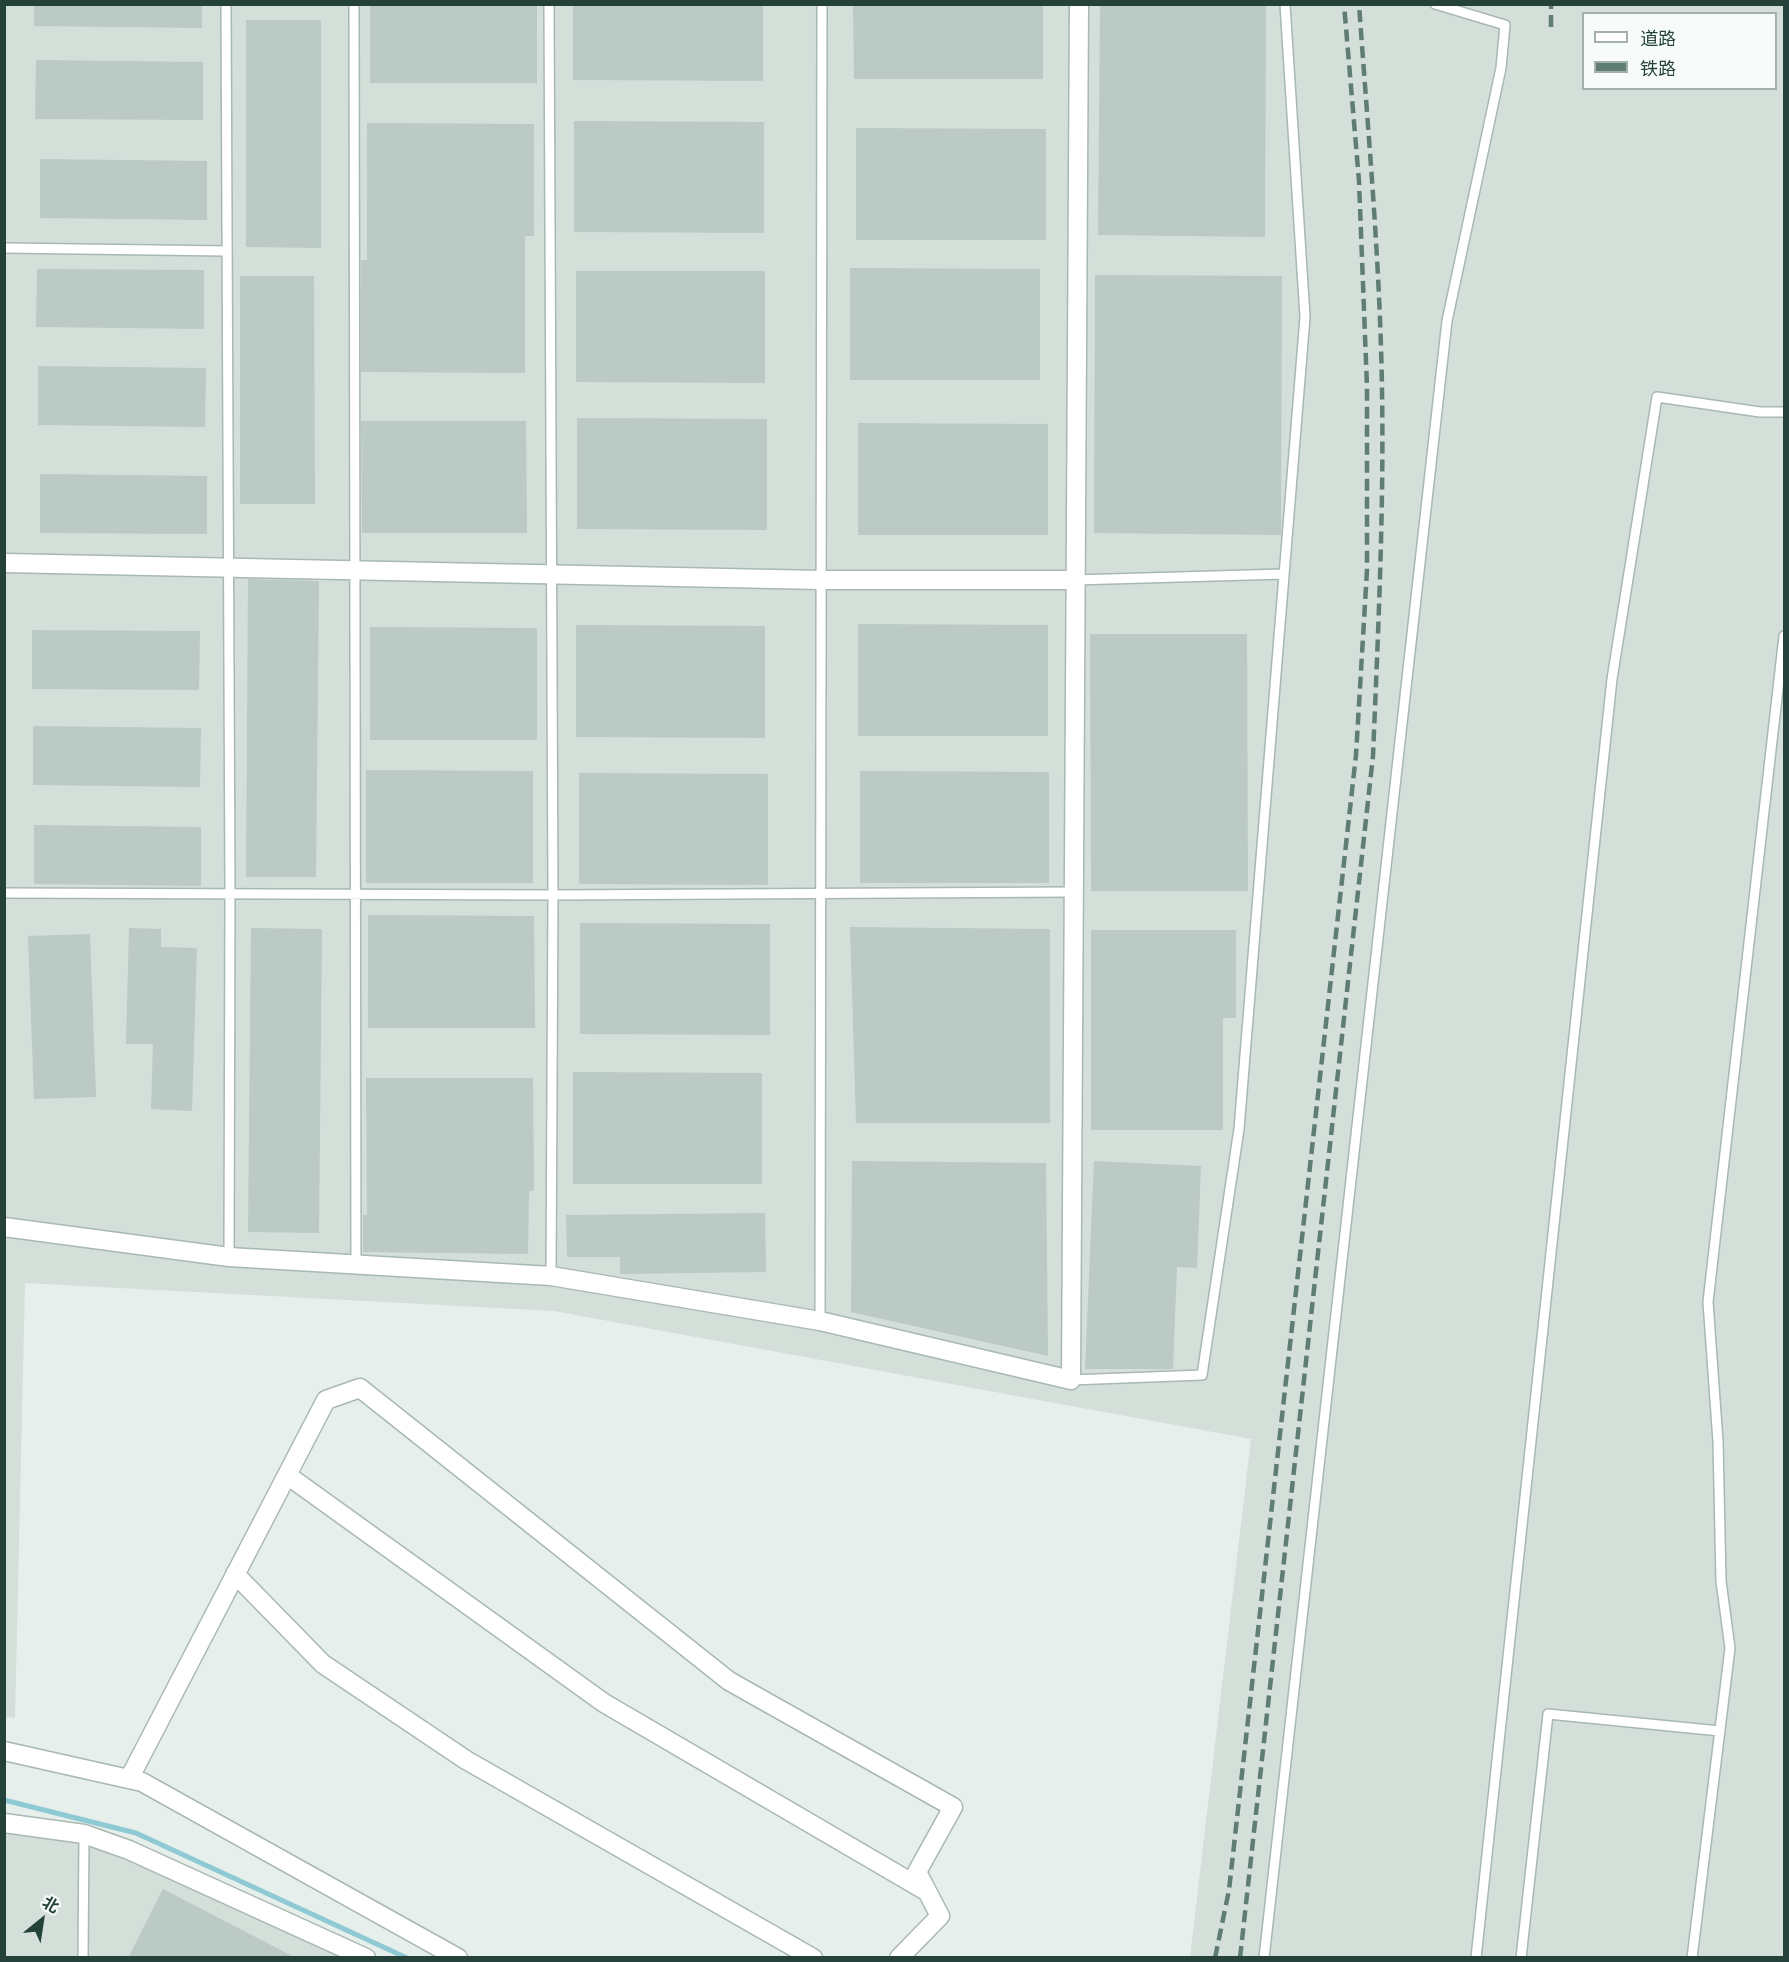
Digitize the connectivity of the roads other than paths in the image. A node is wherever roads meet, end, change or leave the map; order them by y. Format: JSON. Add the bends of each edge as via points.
{"nodes":[{"id":1,"x":226,"y":4,"type":"edge"},
{"id":2,"x":354,"y":4,"type":"edge"},
{"id":3,"x":549,"y":4,"type":"edge"},
{"id":4,"x":822,"y":4,"type":"edge"},
{"id":5,"x":1079,"y":4,"type":"edge"},
{"id":6,"x":1285,"y":4,"type":"edge"},
{"id":7,"x":1435,"y":4,"type":"edge"},
{"id":8,"x":4,"y":248,"type":"edge"},
{"id":9,"x":227,"y":252,"type":"junction"},
{"id":10,"x":1785,"y":412,"type":"edge"},
{"id":11,"x":4,"y":563,"type":"edge"},
{"id":12,"x":228,"y":570,"type":"junction"},
{"id":13,"x":356,"y":571,"type":"junction"},
{"id":14,"x":553,"y":574,"type":"junction"},
{"id":15,"x":1284,"y":574,"type":"junction"},
{"id":16,"x":821,"y":580,"type":"junction"},
{"id":17,"x":1074,"y":580,"type":"junction"},
{"id":18,"x":1785,"y":636,"type":"edge"},
{"id":19,"x":4,"y":892,"type":"edge"},
{"id":20,"x":230,"y":892,"type":"junction"},
{"id":21,"x":355,"y":892,"type":"junction"},
{"id":22,"x":821,"y":892,"type":"junction"},
{"id":23,"x":1073,"y":892,"type":"junction"},
{"id":24,"x":554,"y":895,"type":"junction"},
{"id":25,"x":4,"y":1227,"type":"edge"},
{"id":26,"x":229,"y":1257,"type":"junction"},
{"id":27,"x":356,"y":1266,"type":"junction"},
{"id":28,"x":551,"y":1275,"type":"junction"},
{"id":29,"x":820,"y":1321,"type":"junction"},
{"id":30,"x":1071,"y":1380,"type":"junction"},
{"id":31,"x":287,"y":1475,"type":"junction"},
{"id":32,"x":236,"y":1574,"type":"junction"},
{"id":33,"x":1720,"y":1731,"type":"junction"},
{"id":34,"x":4,"y":1751,"type":"edge"},
{"id":35,"x":129,"y":1779,"type":"junction"},
{"id":36,"x":4,"y":1823,"type":"edge"},
{"id":37,"x":84,"y":1834,"type":"junction"},
{"id":38,"x":927,"y":1892,"type":"junction"},
{"id":39,"x":83,"y":1958,"type":"edge"},
{"id":40,"x":366,"y":1958,"type":"edge"},
{"id":41,"x":458,"y":1958,"type":"edge"},
{"id":42,"x":813,"y":1958,"type":"edge"},
{"id":43,"x":899,"y":1958,"type":"edge"},
{"id":44,"x":1264,"y":1958,"type":"edge"},
{"id":45,"x":1476,"y":1958,"type":"edge"},
{"id":46,"x":1521,"y":1958,"type":"edge"},
{"id":47,"x":1692,"y":1958,"type":"edge"}],
"edges":[{"from":1,"to":9,"type":"lane"},
{"from":2,"to":13,"type":"lane"},
{"from":3,"to":14,"type":"lane"},
{"from":4,"to":16,"type":"lane"},
{"from":5,"to":17,"type":"street"},
{"from":6,"to":15,"type":"lane","via":[[1305,317]]},
{"from":7,"to":44,"type":"lane","via":[[1504,25],[1501,68],[1447,321]]},
{"from":8,"to":9,"type":"lane"},
{"from":9,"to":12,"type":"lane"},
{"from":10,"to":45,"type":"lane","via":[[1657,397],[1612,679]]},
{"from":11,"to":12,"type":"street"},
{"from":12,"to":13,"type":"street"},
{"from":12,"to":20,"type":"lane"},
{"from":13,"to":14,"type":"street"},
{"from":13,"to":21,"type":"lane"},
{"from":14,"to":16,"type":"street"},
{"from":14,"to":24,"type":"lane"},
{"from":15,"to":17,"type":"lane"},
{"from":15,"to":30,"type":"lane","via":[[1239,1129],[1202,1375]]},
{"from":16,"to":17,"type":"street"},
{"from":16,"to":22,"type":"lane"},
{"from":17,"to":23,"type":"street"},
{"from":18,"to":33,"type":"lane","via":[[1708,1302],[1718,1442],[1721,1581],[1730,1648]]},
{"from":19,"to":20,"type":"lane"},
{"from":20,"to":21,"type":"lane"},
{"from":20,"to":26,"type":"lane"},
{"from":21,"to":24,"type":"lane"},
{"from":21,"to":27,"type":"lane"},
{"from":22,"to":23,"type":"lane"},
{"from":22,"to":24,"type":"lane"},
{"from":22,"to":29,"type":"lane"},
{"from":23,"to":30,"type":"street"},
{"from":24,"to":28,"type":"lane"},
{"from":25,"to":26,"type":"street"},
{"from":26,"to":27,"type":"street"},
{"from":27,"to":28,"type":"street"},
{"from":28,"to":29,"type":"street"},
{"from":29,"to":30,"type":"street"},
{"from":31,"to":32,"type":"street"},
{"from":31,"to":38,"type":"street","via":[[604,1702]]},
{"from":31,"to":38,"type":"street","via":[[326,1400],[360,1388],[729,1681],[953,1808],[917,1872]]},
{"from":32,"to":35,"type":"street"},
{"from":32,"to":42,"type":"street","via":[[323,1664],[466,1760]]},
{"from":33,"to":46,"type":"lane","via":[[1548,1714]]},
{"from":33,"to":47,"type":"lane"},
{"from":34,"to":35,"type":"street"},
{"from":35,"to":41,"type":"street","via":[[142,1782]]},
{"from":36,"to":37,"type":"street"},
{"from":37,"to":39,"type":"lane"},
{"from":37,"to":40,"type":"street","via":[[129,1850]]},
{"from":38,"to":43,"type":"street","via":[[940,1916]]}]}
